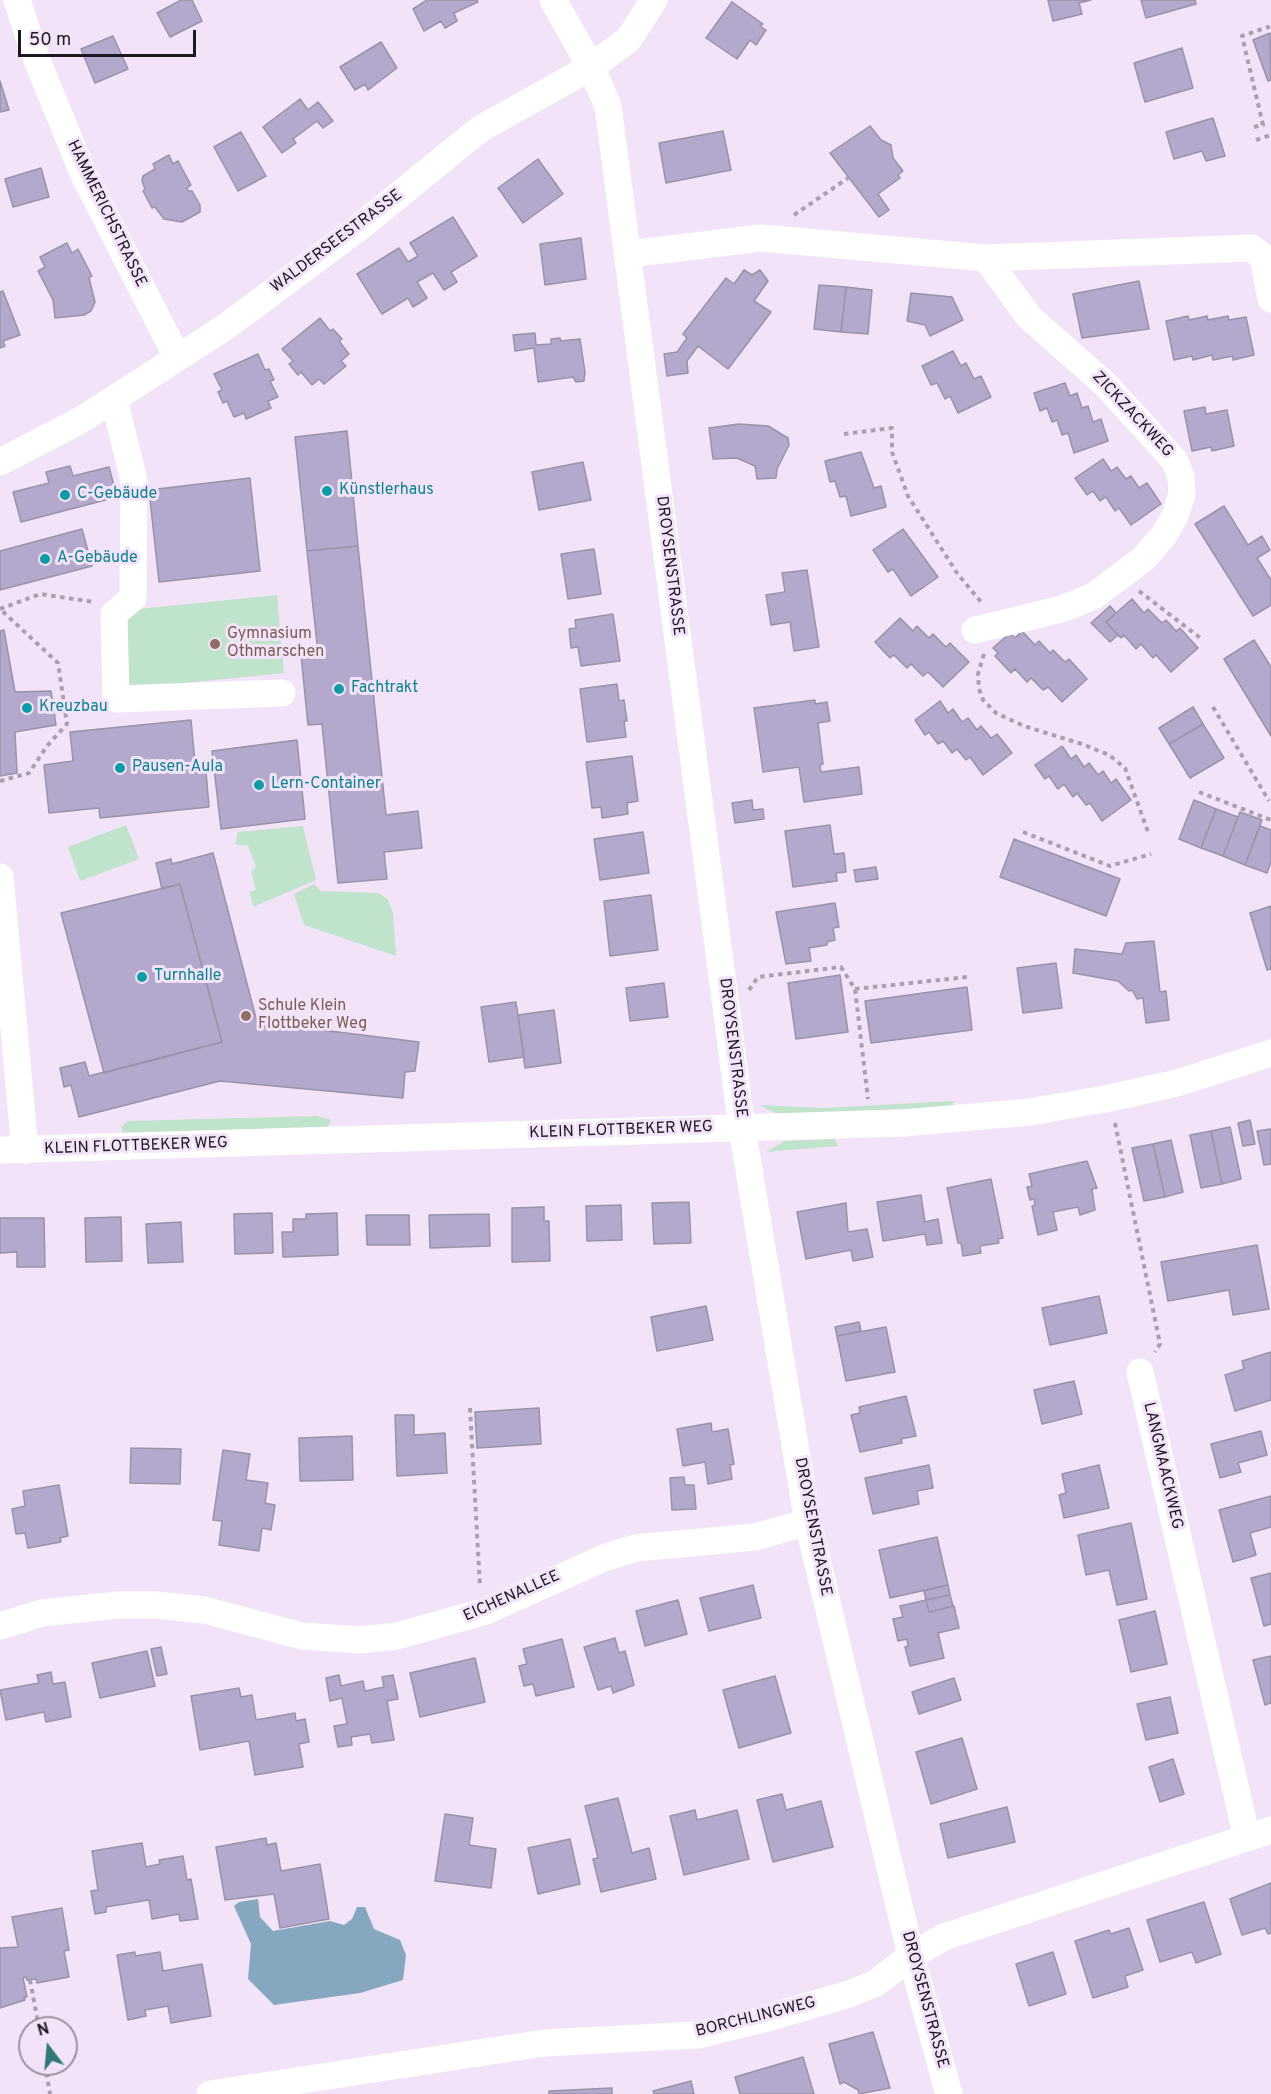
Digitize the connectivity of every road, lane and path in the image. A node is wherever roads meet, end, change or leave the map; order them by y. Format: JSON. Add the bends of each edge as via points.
{"nodes":[{"id":1,"x":17,"y":0,"type":"edge"},
{"id":2,"x":553,"y":0,"type":"edge"},
{"id":3,"x":654,"y":0,"type":"edge"},
{"id":4,"x":1270,"y":33,"type":"edge"},
{"id":5,"x":591,"y":67,"type":"junction"},
{"id":6,"x":1254,"y":128,"type":"dead end"},
{"id":7,"x":1271,"y":135,"type":"edge"},
{"id":8,"x":1256,"y":140,"type":"dead end"},
{"id":9,"x":848,"y":178,"type":"dead end"},
{"id":10,"x":761,"y":238,"type":"junction"},
{"id":11,"x":629,"y":254,"type":"junction"},
{"id":12,"x":986,"y":258,"type":"junction"},
{"id":13,"x":1271,"y":299,"type":"edge"},
{"id":14,"x":177,"y":357,"type":"junction"},
{"id":15,"x":114,"y":399,"type":"junction"},
{"id":16,"x":0,"y":462,"type":"edge"},
{"id":17,"x":1122,"y":577,"type":"junction"},
{"id":18,"x":133,"y":598,"type":"junction"},
{"id":19,"x":0,"y":609,"type":"edge"},
{"id":20,"x":975,"y":630,"type":"dead end"},
{"id":21,"x":1203,"y":640,"type":"dead end"},
{"id":22,"x":282,"y":693,"type":"dead end"},
{"id":23,"x":1213,"y":707,"type":"dead end"},
{"id":24,"x":0,"y":781,"type":"edge"},
{"id":25,"x":1199,"y":792,"type":"dead end"},
{"id":26,"x":1269,"y":801,"type":"dead end"},
{"id":27,"x":1271,"y":820,"type":"edge"},
{"id":28,"x":1023,"y":832,"type":"dead end"},
{"id":29,"x":1150,"y":854,"type":"dead end"},
{"id":30,"x":0,"y":877,"type":"edge"},
{"id":31,"x":967,"y":977,"type":"dead end"},
{"id":32,"x":855,"y":989,"type":"junction"},
{"id":33,"x":748,"y":990,"type":"dead end"},
{"id":34,"x":1271,"y":1053,"type":"edge"},
{"id":35,"x":1110,"y":1098,"type":"junction"},
{"id":36,"x":869,"y":1103,"type":"dead end"},
{"id":37,"x":742,"y":1128,"type":"junction"},
{"id":38,"x":12,"y":1150,"type":"edge"},
{"id":39,"x":1140,"y":1372,"type":"joint"},
{"id":40,"x":470,"y":1408,"type":"dead end"},
{"id":41,"x":808,"y":1522,"type":"junction"},
{"id":42,"x":486,"y":1611,"type":"junction"},
{"id":43,"x":0,"y":1626,"type":"edge"},
{"id":44,"x":1259,"y":1834,"type":"edge"},
{"id":45,"x":911,"y":1956,"type":"junction"},
{"id":46,"x":30,"y":1980,"type":"dead end"},
{"id":47,"x":37,"y":2016,"type":"edge"},
{"id":48,"x":47,"y":2076,"type":"edge"},
{"id":49,"x":50,"y":2094,"type":"edge"},
{"id":50,"x":210,"y":2094,"type":"edge"},
{"id":51,"x":949,"y":2094,"type":"edge"}],
"edges":[{"from":1,"to":14,"type":"street","name":"HAMMERICHSTRASSE","via":[[83,173]]},
{"from":2,"to":5,"type":"street","name":"DROYSENSTRASSE"},
{"from":3,"to":5,"type":"street","name":"WALDERSEESTRASSE","via":[[628,40]]},
{"from":4,"to":6,"type":"path","via":[[1268,27],[1242,36],[1263,125]]},
{"from":5,"to":11,"type":"street","name":"DROYSENSTRASSE","via":[[608,106]]},
{"from":5,"to":14,"type":"street","name":"WALDERSEESTRASSE","via":[[480,129],[356,231],[224,328]]},
{"from":7,"to":8,"type":"path"},
{"from":9,"to":10,"type":"path"},
{"from":10,"to":11,"type":"street"},
{"from":10,"to":12,"type":"street"},
{"from":11,"to":37,"type":"street","name":"DROYSENSTRASSE"},
{"from":12,"to":13,"type":"street","via":[[1252,248],[1263,257]]},
{"from":12,"to":17,"type":"street","name":"ZICKZACKWEG","via":[[1029,317],[1106,385],[1175,461],[1182,494],[1175,516],[1164,535]]},
{"from":14,"to":15,"type":"street","name":"WALDERSEESTRASSE"},
{"from":15,"to":16,"type":"street","name":"WALDERSEESTRASSE"},
{"from":15,"to":18,"type":"street","via":[[134,482]]},
{"from":17,"to":20,"type":"street","name":"ZICKZACKWEG","via":[[1094,596],[1062,609]]},
{"from":17,"to":21,"type":"path"},
{"from":18,"to":19,"type":"path","via":[[104,603],[40,594]]},
{"from":18,"to":22,"type":"street","via":[[114,614],[116,699]]},
{"from":19,"to":24,"type":"path","via":[[58,663],[67,724],[28,773]]},
{"from":23,"to":26,"type":"path"},
{"from":25,"to":27,"type":"path"},
{"from":28,"to":29,"type":"path","via":[[1110,866]]},
{"from":30,"to":38,"type":"street"},
{"from":31,"to":32,"type":"path"},
{"from":32,"to":33,"type":"path","via":[[842,967],[758,977]]},
{"from":32,"to":36,"type":"path"},
{"from":34,"to":35,"type":"street","name":"KLEIN FLOTTBEKER WEG","via":[[1177,1083]]},
{"from":35,"to":37,"type":"street","name":"KLEIN FLOTTBEKER WEG","via":[[1030,1112],[903,1123]]},
{"from":35,"to":39,"type":"path","via":[[1160,1344]]},
{"from":37,"to":38,"type":"street","name":"KLEIN FLOTTBEKER WEG"},
{"from":37,"to":41,"type":"street","name":"DROYSENSTRASSE"},
{"from":39,"to":44,"type":"street","name":"LANGMAACKWEG"},
{"from":40,"to":42,"type":"path","via":[[481,1591]]},
{"from":41,"to":42,"type":"street","name":"EICHENALLEE","via":[[755,1537],[616,1554]]},
{"from":41,"to":45,"type":"street","name":"DROYSENSTRASSE"},
{"from":42,"to":43,"type":"street","name":"EICHENALLEE","via":[[397,1636],[360,1640],[302,1636],[204,1610],[157,1605],[42,1612]]},
{"from":44,"to":45,"type":"street","name":"BORCHLINGWEG","via":[[944,1937]]},
{"from":45,"to":50,"type":"street","name":"BORCHLINGWEG","via":[[876,1983],[849,1994],[698,2035],[544,2043]]},
{"from":45,"to":51,"type":"street","name":"DROYSENSTRASSE"},
{"from":46,"to":47,"type":"path"},
{"from":48,"to":49,"type":"path"}]}
